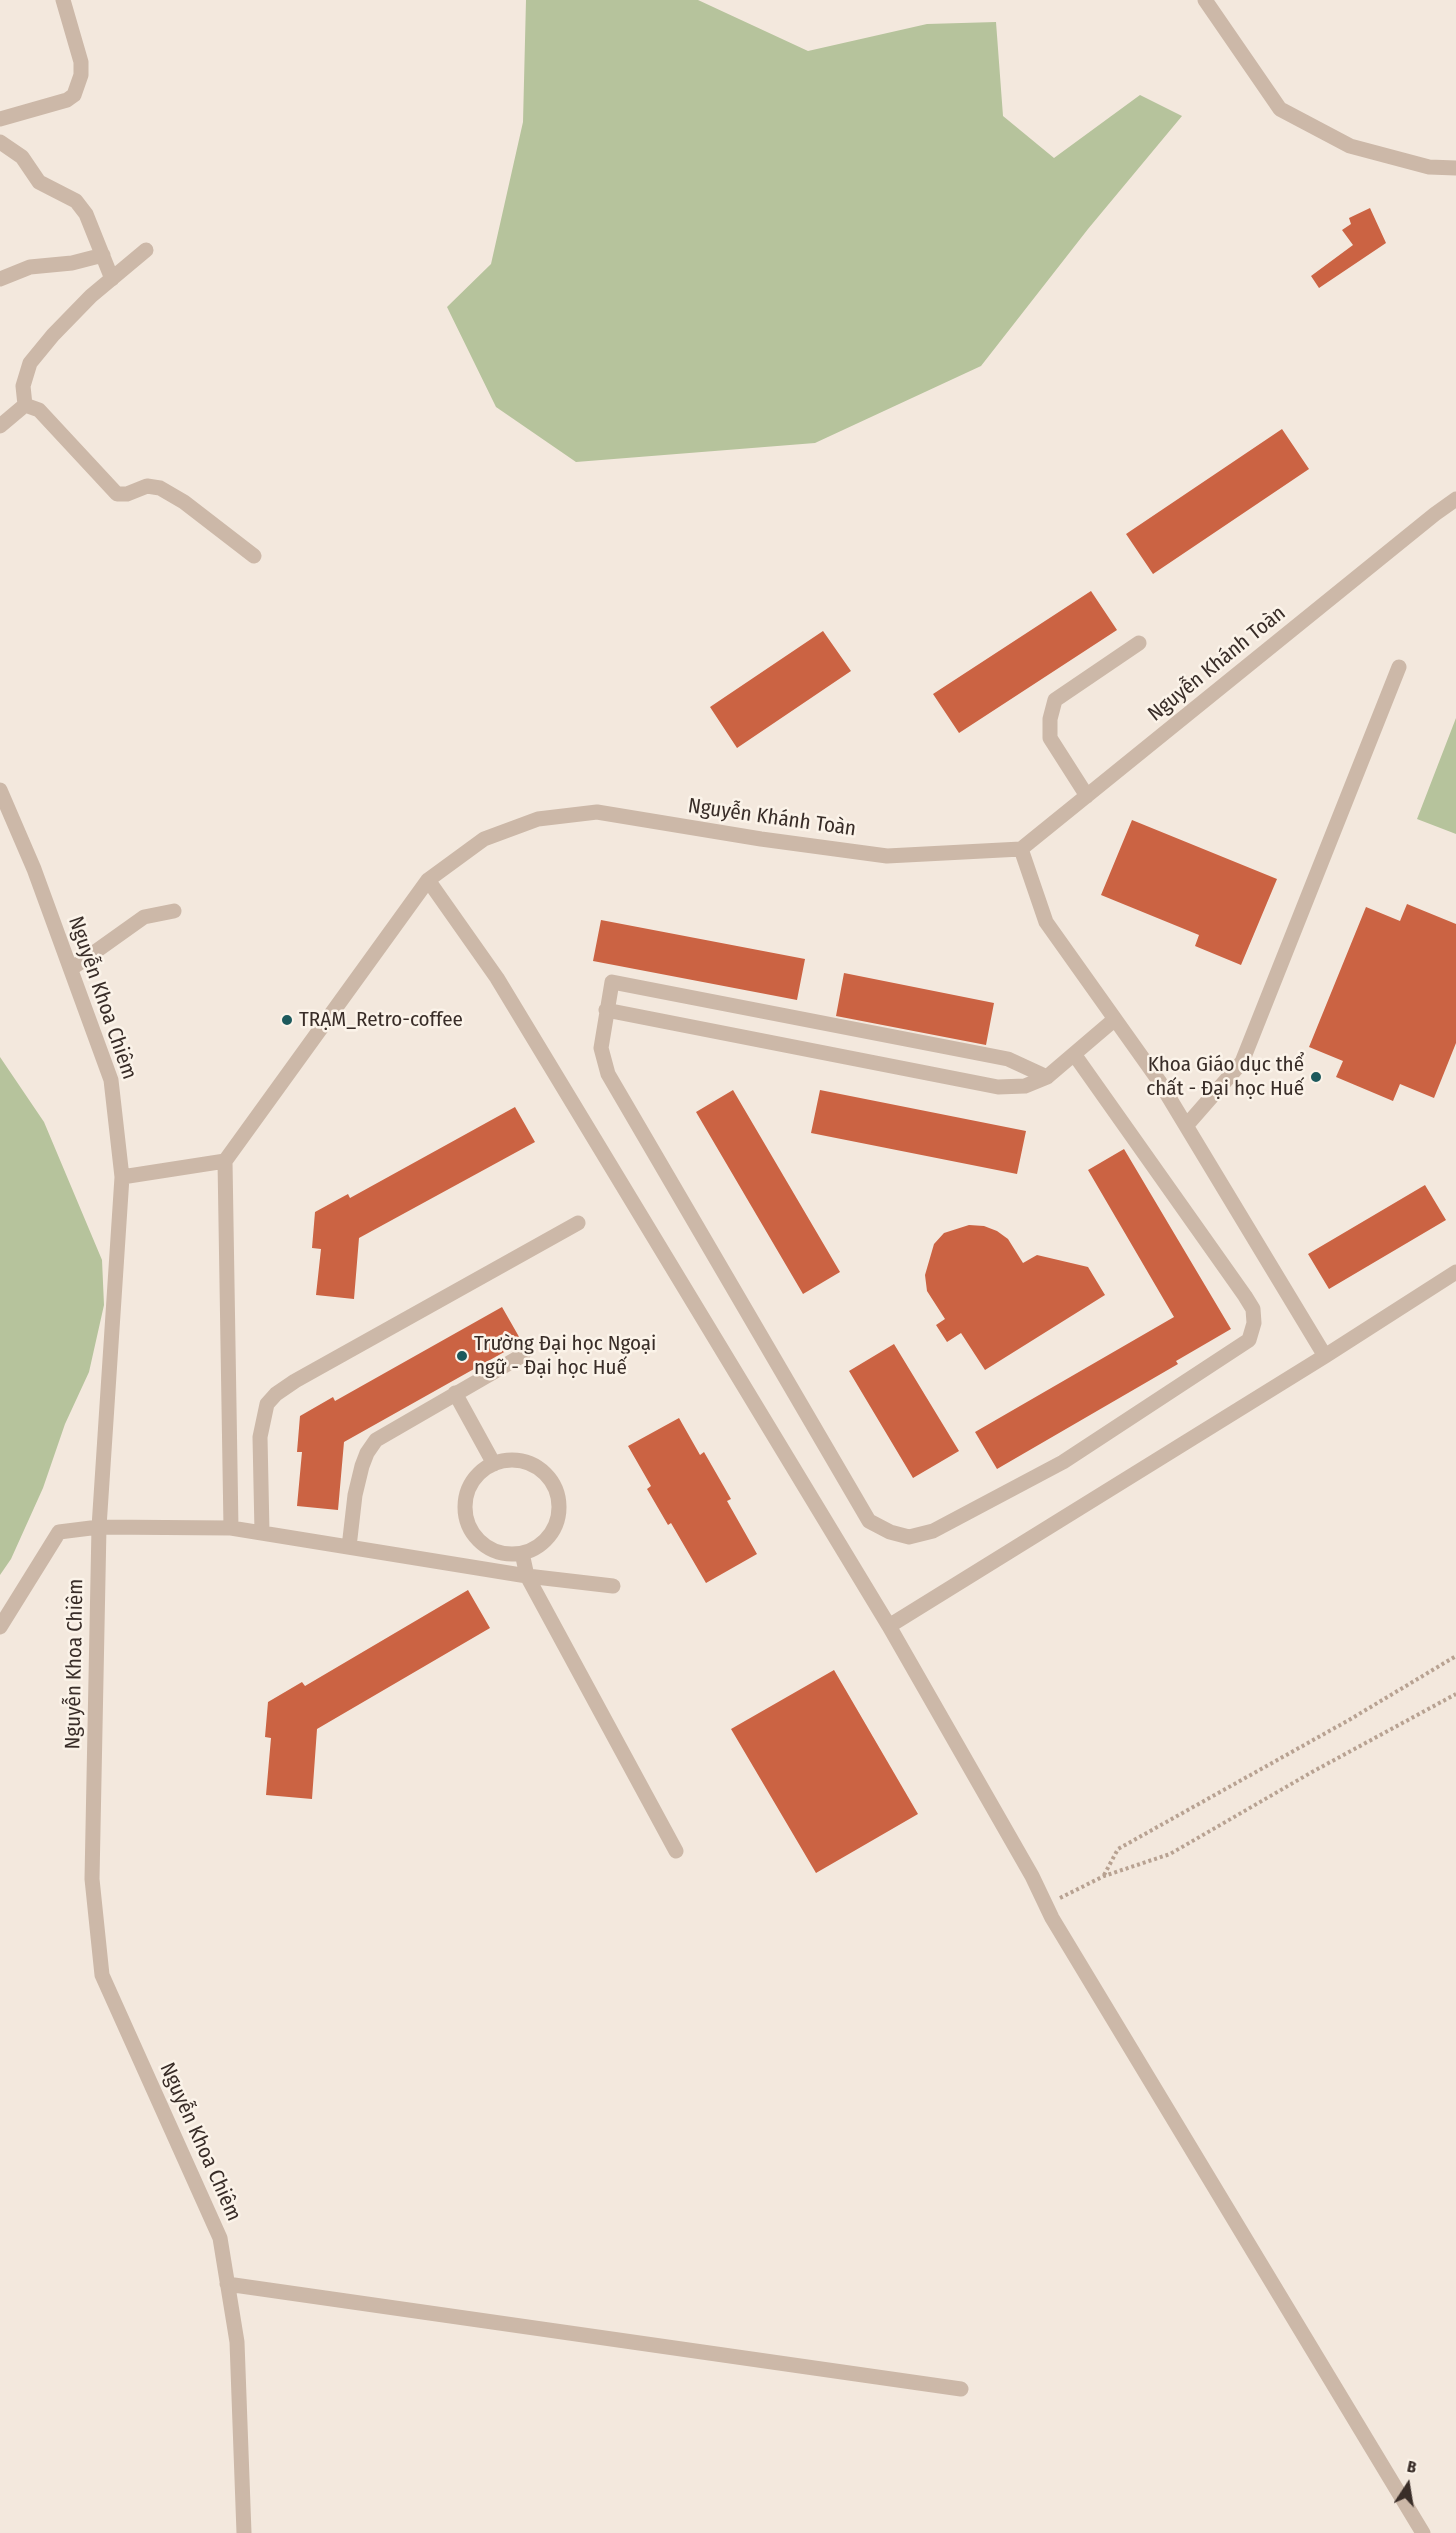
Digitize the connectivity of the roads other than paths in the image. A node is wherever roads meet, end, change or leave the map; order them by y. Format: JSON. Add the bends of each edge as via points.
{"nodes":[{"id":1,"x":63,"y":0,"type":"edge"},
{"id":2,"x":1205,"y":0,"type":"edge"},
{"id":3,"x":0,"y":119,"type":"edge"},
{"id":4,"x":0,"y":142,"type":"edge"},
{"id":5,"x":1456,"y":168,"type":"edge"},
{"id":6,"x":146,"y":250,"type":"dead end"},
{"id":7,"x":103,"y":255,"type":"junction"},
{"id":8,"x":0,"y":279,"type":"edge"},
{"id":9,"x":112,"y":279,"type":"junction"},
{"id":10,"x":25,"y":405,"type":"junction"},
{"id":11,"x":0,"y":426,"type":"edge"},
{"id":12,"x":1456,"y":499,"type":"edge"},
{"id":13,"x":254,"y":556,"type":"dead end"},
{"id":14,"x":1139,"y":643,"type":"dead end"},
{"id":15,"x":1399,"y":667,"type":"dead end"},
{"id":16,"x":0,"y":790,"type":"edge"},
{"id":17,"x":1087,"y":796,"type":"junction"},
{"id":18,"x":1021,"y":849,"type":"junction"},
{"id":19,"x":428,"y":880,"type":"junction"},
{"id":20,"x":174,"y":911,"type":"dead end"},
{"id":21,"x":70,"y":969,"type":"junction"},
{"id":22,"x":606,"y":1010,"type":"junction"},
{"id":23,"x":1115,"y":1019,"type":"junction"},
{"id":24,"x":1074,"y":1054,"type":"junction"},
{"id":25,"x":1047,"y":1077,"type":"junction"},
{"id":26,"x":1185,"y":1125,"type":"junction"},
{"id":27,"x":225,"y":1161,"type":"junction"},
{"id":28,"x":122,"y":1177,"type":"junction"},
{"id":29,"x":578,"y":1223,"type":"dead end"},
{"id":30,"x":1456,"y":1272,"type":"edge"},
{"id":31,"x":523,"y":1355,"type":"dead end"},
{"id":32,"x":1325,"y":1356,"type":"junction"},
{"id":33,"x":455,"y":1393,"type":"junction"},
{"id":34,"x":494,"y":1464,"type":"junction"},
{"id":35,"x":99,"y":1527,"type":"junction"},
{"id":36,"x":231,"y":1528,"type":"junction"},
{"id":37,"x":262,"y":1532,"type":"junction"},
{"id":38,"x":349,"y":1547,"type":"junction"},
{"id":39,"x":522,"y":1553,"type":"junction"},
{"id":40,"x":527,"y":1576,"type":"junction"},
{"id":41,"x":613,"y":1586,"type":"dead end"},
{"id":42,"x":888,"y":1626,"type":"junction"},
{"id":43,"x":0,"y":1627,"type":"edge"},
{"id":44,"x":676,"y":1851,"type":"dead end"},
{"id":45,"x":227,"y":2284,"type":"junction"},
{"id":46,"x":961,"y":2389,"type":"dead end"},
{"id":47,"x":244,"y":2533,"type":"edge"},
{"id":48,"x":1423,"y":2533,"type":"edge"}],
"edges":[{"from":1,"to":3,"type":"street","via":[[81,62],[74,95]]},
{"from":2,"to":5,"type":"street","via":[[1280,109],[1350,146],[1429,167]]},
{"from":4,"to":7,"type":"street","via":[[22,158],[39,182],[76,201],[86,214]]},
{"from":6,"to":9,"type":"street"},
{"from":7,"to":8,"type":"street","via":[[30,267]]},
{"from":7,"to":9,"type":"street"},
{"from":9,"to":10,"type":"street","via":[[91,296],[30,363],[23,386]]},
{"from":10,"to":11,"type":"street"},
{"from":10,"to":13,"type":"street","via":[[39,410],[117,494],[147,486],[160,488]]},
{"from":12,"to":17,"type":"street","name":"Nguyễn Khánh Toàn"},
{"from":14,"to":17,"type":"street","via":[[1054,700],[1050,738]]},
{"from":15,"to":26,"type":"street","via":[[1242,1062]]},
{"from":16,"to":21,"type":"street","name":"Nguyễn Khoa Chiêm"},
{"from":17,"to":18,"type":"street","name":"Nguyễn Khánh Toàn"},
{"from":18,"to":19,"type":"street","name":"Nguyễn Khánh Toàn","via":[[887,856],[597,812],[538,819],[484,839]]},
{"from":18,"to":23,"type":"street","via":[[1046,922]]},
{"from":19,"to":27,"type":"street","name":"Nguyễn Khánh Toàn"},
{"from":19,"to":42,"type":"street","via":[[497,978]]},
{"from":20,"to":21,"type":"street","via":[[144,916]]},
{"from":21,"to":28,"type":"street","name":"Nguyễn Khoa Chiêm","via":[[111,1080]]},
{"from":22,"to":24,"type":"street","via":[[601,1048],[608,1074],[642,1136],[869,1521],[909,1536],[933,1531],[1063,1462],[1249,1340],[1253,1309]]},
{"from":22,"to":25,"type":"street","via":[[998,1087],[1025,1086]]},
{"from":22,"to":25,"type":"street","via":[[612,982],[1008,1059]]},
{"from":23,"to":24,"type":"street"},
{"from":23,"to":26,"type":"street"},
{"from":24,"to":25,"type":"street"},
{"from":26,"to":32,"type":"street"},
{"from":27,"to":28,"type":"street"},
{"from":27,"to":36,"type":"street"},
{"from":28,"to":35,"type":"street","name":"Nguyễn Khoa Chiêm"},
{"from":29,"to":37,"type":"street","via":[[276,1394],[267,1404],[261,1430]]},
{"from":30,"to":32,"type":"street"},
{"from":31,"to":33,"type":"street"},
{"from":32,"to":42,"type":"street"},
{"from":33,"to":34,"type":"street"},
{"from":33,"to":38,"type":"street","via":[[376,1440],[367,1453],[355,1495]]},
{"from":34,"to":39,"type":"street","via":[[472,1482],[465,1499],[466,1518],[473,1534],[487,1547],[504,1554]]},
{"from":34,"to":39,"type":"street","via":[[516,1460],[537,1468],[550,1480],[558,1497],[558,1515],[552,1532],[539,1545]]},
{"from":35,"to":36,"type":"street"},
{"from":35,"to":43,"type":"street","via":[[59,1532]]},
{"from":35,"to":45,"type":"street","name":"Nguyễn Khoa Chiêm","via":[[92,1879],[102,1975],[220,2238]]},
{"from":36,"to":37,"type":"street"},
{"from":37,"to":38,"type":"street"},
{"from":38,"to":40,"type":"street"},
{"from":39,"to":40,"type":"street"},
{"from":40,"to":41,"type":"street"},
{"from":40,"to":44,"type":"street"},
{"from":42,"to":48,"type":"street","via":[[1046,1905]]},
{"from":45,"to":46,"type":"street"},
{"from":45,"to":47,"type":"street","name":"Nguyễn Khoa Chiêm","via":[[237,2343]]}]}
